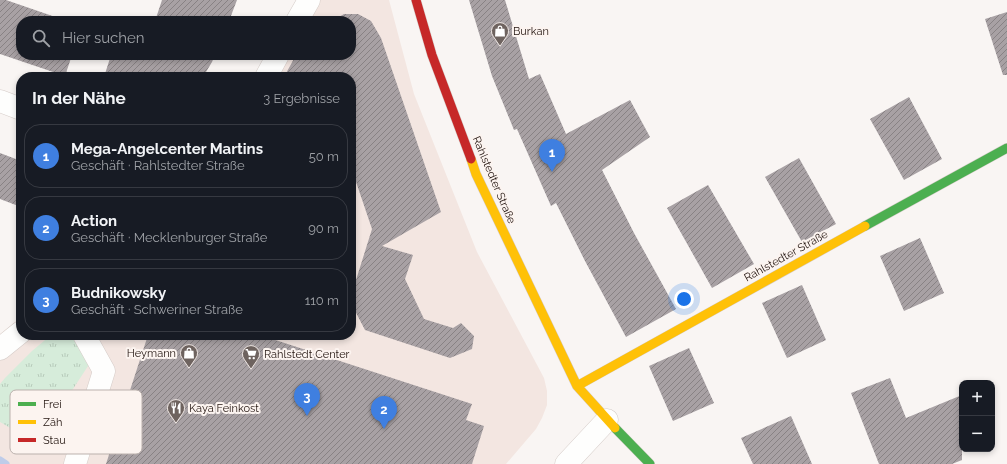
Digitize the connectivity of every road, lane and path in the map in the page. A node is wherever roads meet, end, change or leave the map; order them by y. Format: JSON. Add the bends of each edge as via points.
{"nodes":[{"id":1,"x":309,"y":0,"type":"edge"},
{"id":2,"x":416,"y":0,"type":"edge"},
{"id":3,"x":300,"y":16,"type":"edge"},
{"id":4,"x":275,"y":60,"type":"edge"},
{"id":5,"x":269,"y":72,"type":"edge"},
{"id":6,"x":0,"y":102,"type":"edge"},
{"id":7,"x":16,"y":107,"type":"edge"},
{"id":8,"x":1007,"y":148,"type":"edge"},
{"id":9,"x":16,"y":336,"type":"edge"},
{"id":10,"x":87,"y":340,"type":"edge"},
{"id":11,"x":0,"y":349,"type":"edge"},
{"id":12,"x":577,"y":386,"type":"junction"},
{"id":13,"x":98,"y":390,"type":"edge"},
{"id":14,"x":606,"y":420,"type":"junction"},
{"id":15,"x":78,"y":454,"type":"edge"},
{"id":16,"x":75,"y":464,"type":"edge"},
{"id":17,"x":566,"y":464,"type":"edge"},
{"id":18,"x":650,"y":464,"type":"edge"}],
"edges":[{"from":1,"to":3,"type":"street"},
{"from":2,"to":12,"type":"main road","name":"Rahlstedter Straße","via":[[432,54],[476,174]]},
{"from":4,"to":5,"type":"street"},
{"from":6,"to":7,"type":"street"},
{"from":8,"to":12,"type":"main road","name":"Rahlstedter Straße"},
{"from":9,"to":11,"type":"street"},
{"from":10,"to":13,"type":"street","via":[[104,371]]},
{"from":12,"to":14,"type":"main road","name":"Rahlstedter Straße"},
{"from":14,"to":17,"type":"street"},
{"from":14,"to":18,"type":"main road","name":"Rahlstedter Straße"},
{"from":15,"to":16,"type":"street"}]}
